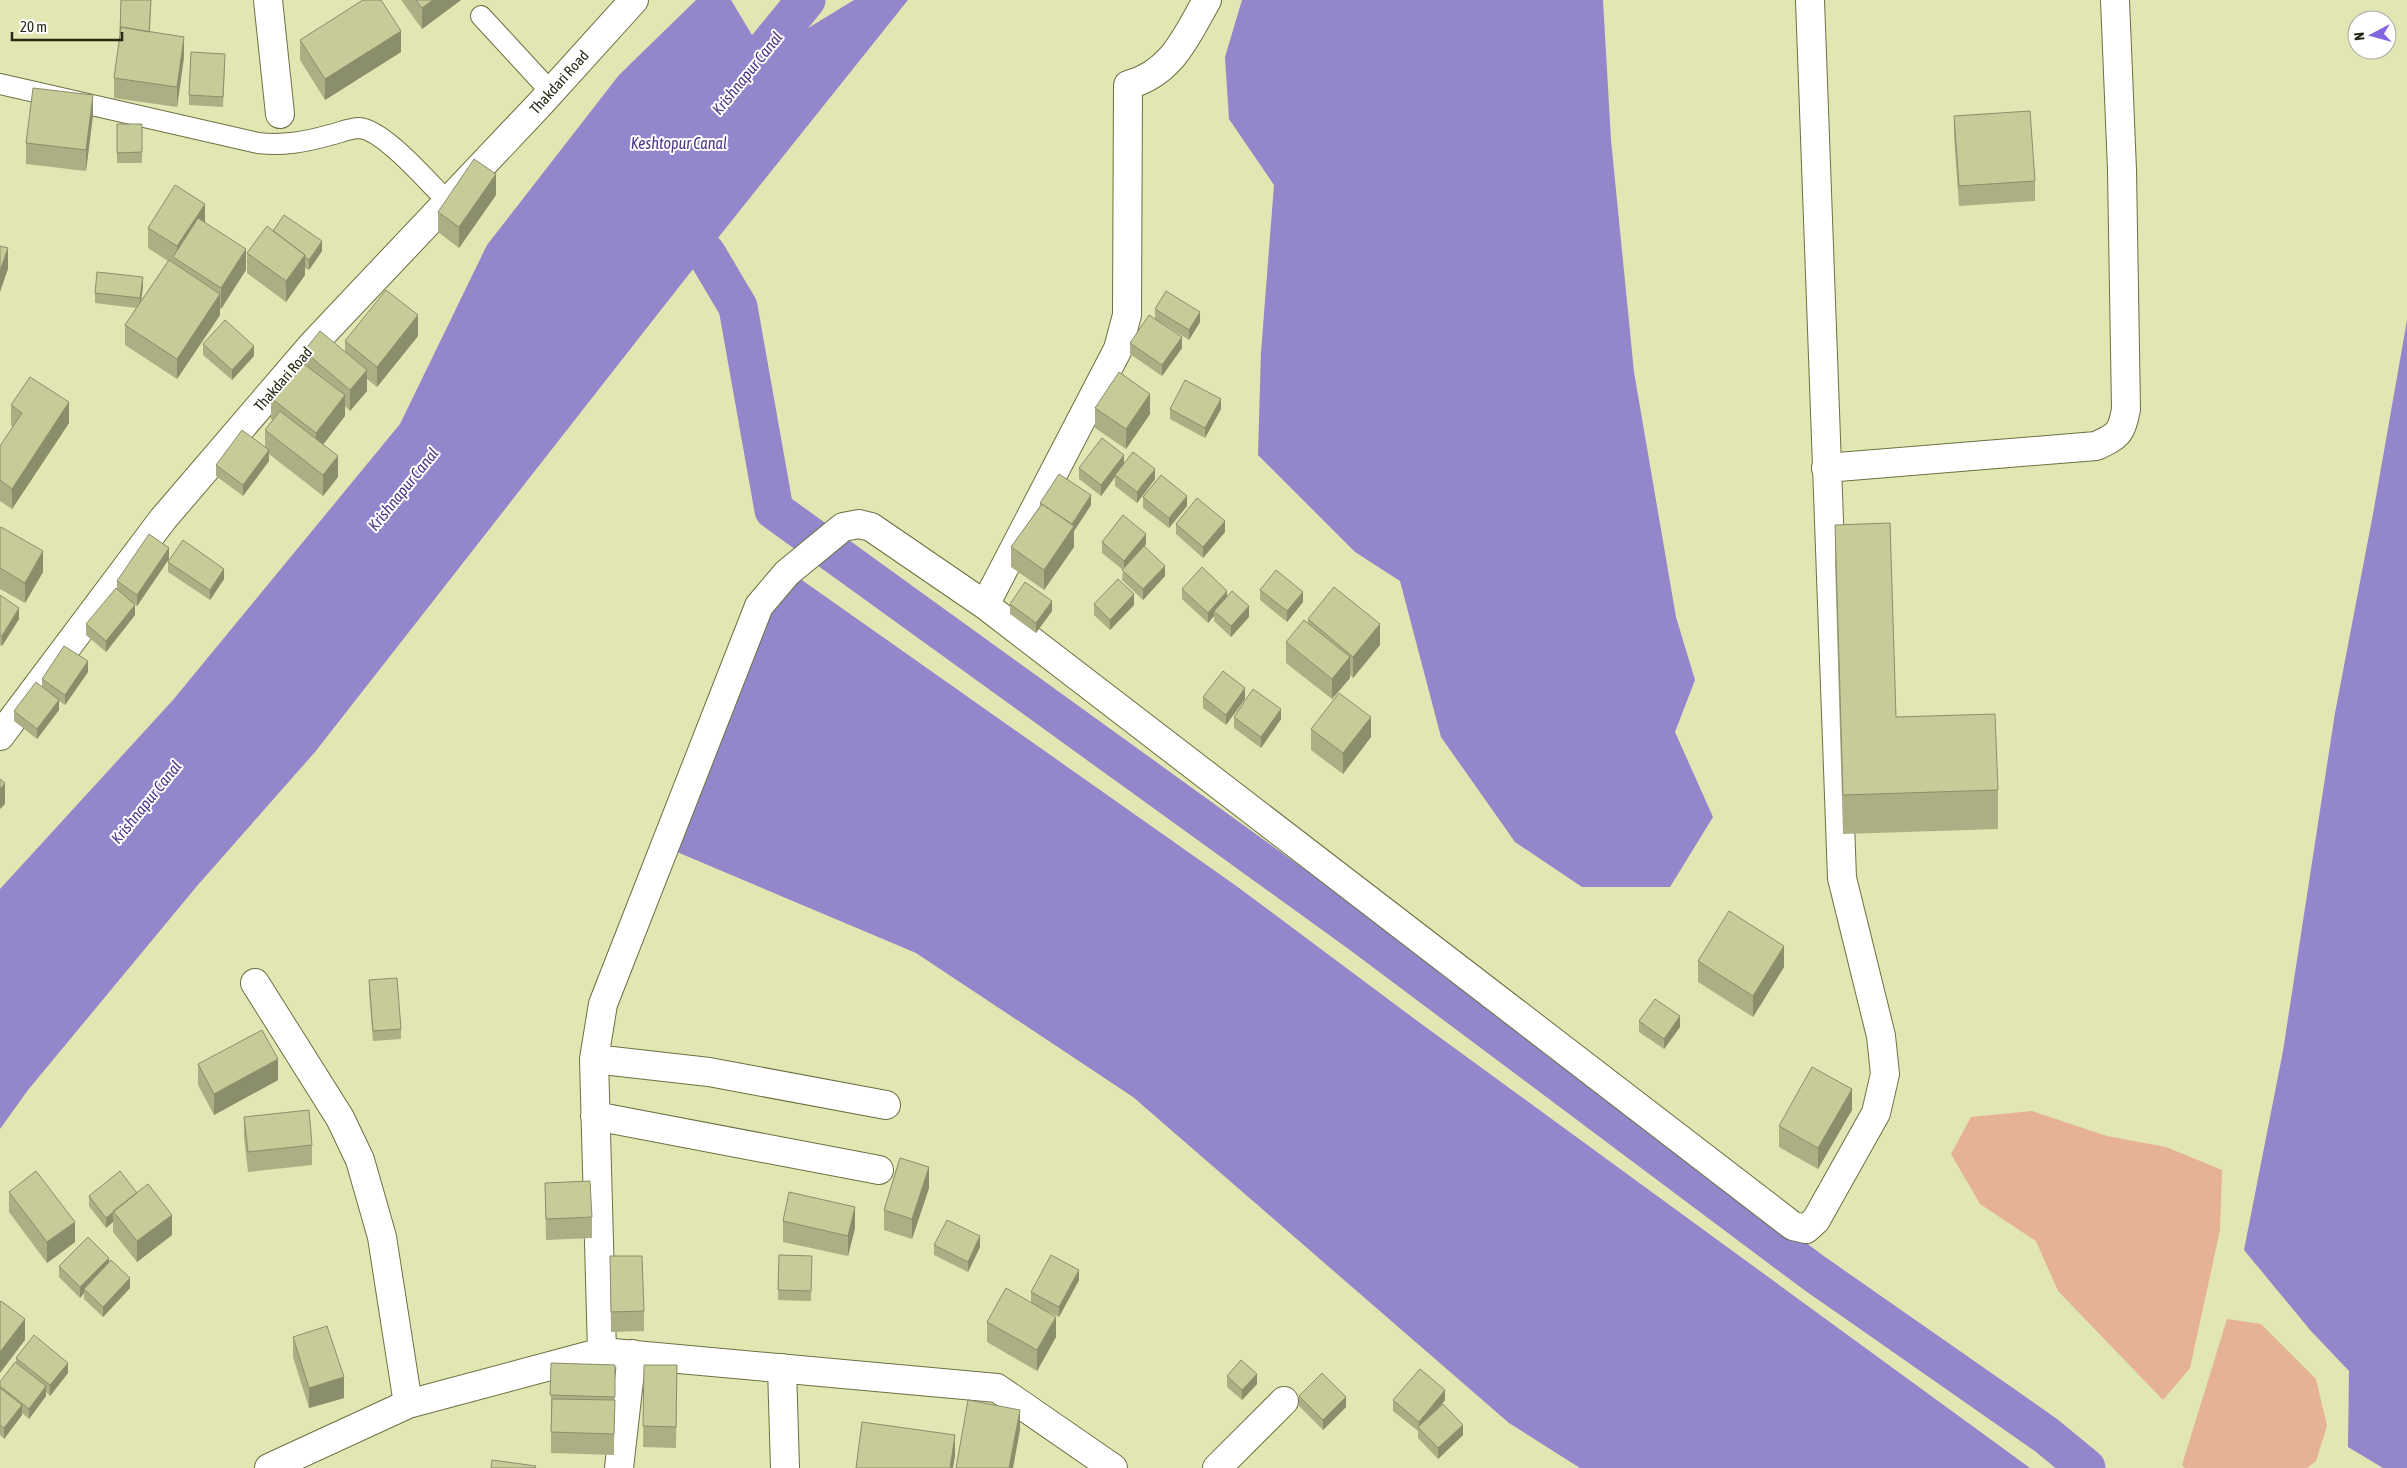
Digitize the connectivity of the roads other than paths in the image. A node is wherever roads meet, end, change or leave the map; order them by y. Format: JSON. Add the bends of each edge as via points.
{"nodes":[{"id":1,"x":268,"y":0,"type":"edge"},
{"id":2,"x":634,"y":0,"type":"edge"},
{"id":3,"x":1208,"y":0,"type":"edge"},
{"id":4,"x":1810,"y":0,"type":"edge"},
{"id":5,"x":2115,"y":0,"type":"edge"},
{"id":6,"x":481,"y":16,"type":"dead end"},
{"id":7,"x":0,"y":84,"type":"edge"},
{"id":8,"x":551,"y":92,"type":"junction"},
{"id":9,"x":280,"y":114,"type":"dead end"},
{"id":10,"x":447,"y":201,"type":"junction"},
{"id":11,"x":1826,"y":468,"type":"junction"},
{"id":12,"x":985,"y":605,"type":"junction"},
{"id":13,"x":0,"y":736,"type":"edge"},
{"id":14,"x":255,"y":984,"type":"dead end"},
{"id":15,"x":594,"y":1059,"type":"junction"},
{"id":16,"x":886,"y":1105,"type":"dead end"},
{"id":17,"x":595,"y":1116,"type":"junction"},
{"id":18,"x":878,"y":1170,"type":"dead end"},
{"id":19,"x":602,"y":1352,"type":"junction"},
{"id":20,"x":632,"y":1354,"type":"junction"},
{"id":21,"x":782,"y":1368,"type":"junction"},
{"id":22,"x":1284,"y":1401,"type":"dead end"},
{"id":23,"x":408,"y":1404,"type":"junction"},
{"id":24,"x":269,"y":1468,"type":"edge"},
{"id":25,"x":619,"y":1468,"type":"edge"},
{"id":26,"x":785,"y":1468,"type":"edge"},
{"id":27,"x":1113,"y":1468,"type":"edge"},
{"id":28,"x":1217,"y":1468,"type":"edge"}],
"edges":[{"from":1,"to":9,"type":"street"},
{"from":2,"to":8,"type":"street","name":"Thakdari Road"},
{"from":3,"to":12,"type":"street","via":[[1177,52],[1160,71],[1145,81],[1128,85],[1127,307],[1118,349]]},
{"from":4,"to":11,"type":"street"},
{"from":5,"to":11,"type":"street","via":[[2122,180],[2126,408],[2123,428],[2113,438],[2096,446]]},
{"from":6,"to":8,"type":"lane"},
{"from":7,"to":10,"type":"lane","via":[[278,146],[358,128],[370,130],[385,140]]},
{"from":8,"to":10,"type":"street","name":"Thakdari Road"},
{"from":10,"to":13,"type":"street","name":"Thakdari Road","via":[[313,344],[163,519]]},
{"from":11,"to":12,"type":"street","via":[[1842,878],[1881,1036],[1885,1074],[1876,1113],[1816,1220],[1806,1229],[1793,1226]]},
{"from":12,"to":15,"type":"street","via":[[871,527],[859,524],[843,527],[787,573],[759,606],[603,1004]]},
{"from":14,"to":23,"type":"street","via":[[340,1118],[360,1160],[382,1237]]},
{"from":15,"to":16,"type":"street","via":[[709,1072]]},
{"from":15,"to":17,"type":"street"},
{"from":17,"to":18,"type":"street"},
{"from":17,"to":19,"type":"street"},
{"from":19,"to":20,"type":"street"},
{"from":19,"to":23,"type":"street"},
{"from":20,"to":21,"type":"street"},
{"from":20,"to":25,"type":"street"},
{"from":21,"to":26,"type":"street"},
{"from":21,"to":27,"type":"street","via":[[997,1388]]},
{"from":22,"to":28,"type":"street"},
{"from":23,"to":24,"type":"street"}]}
